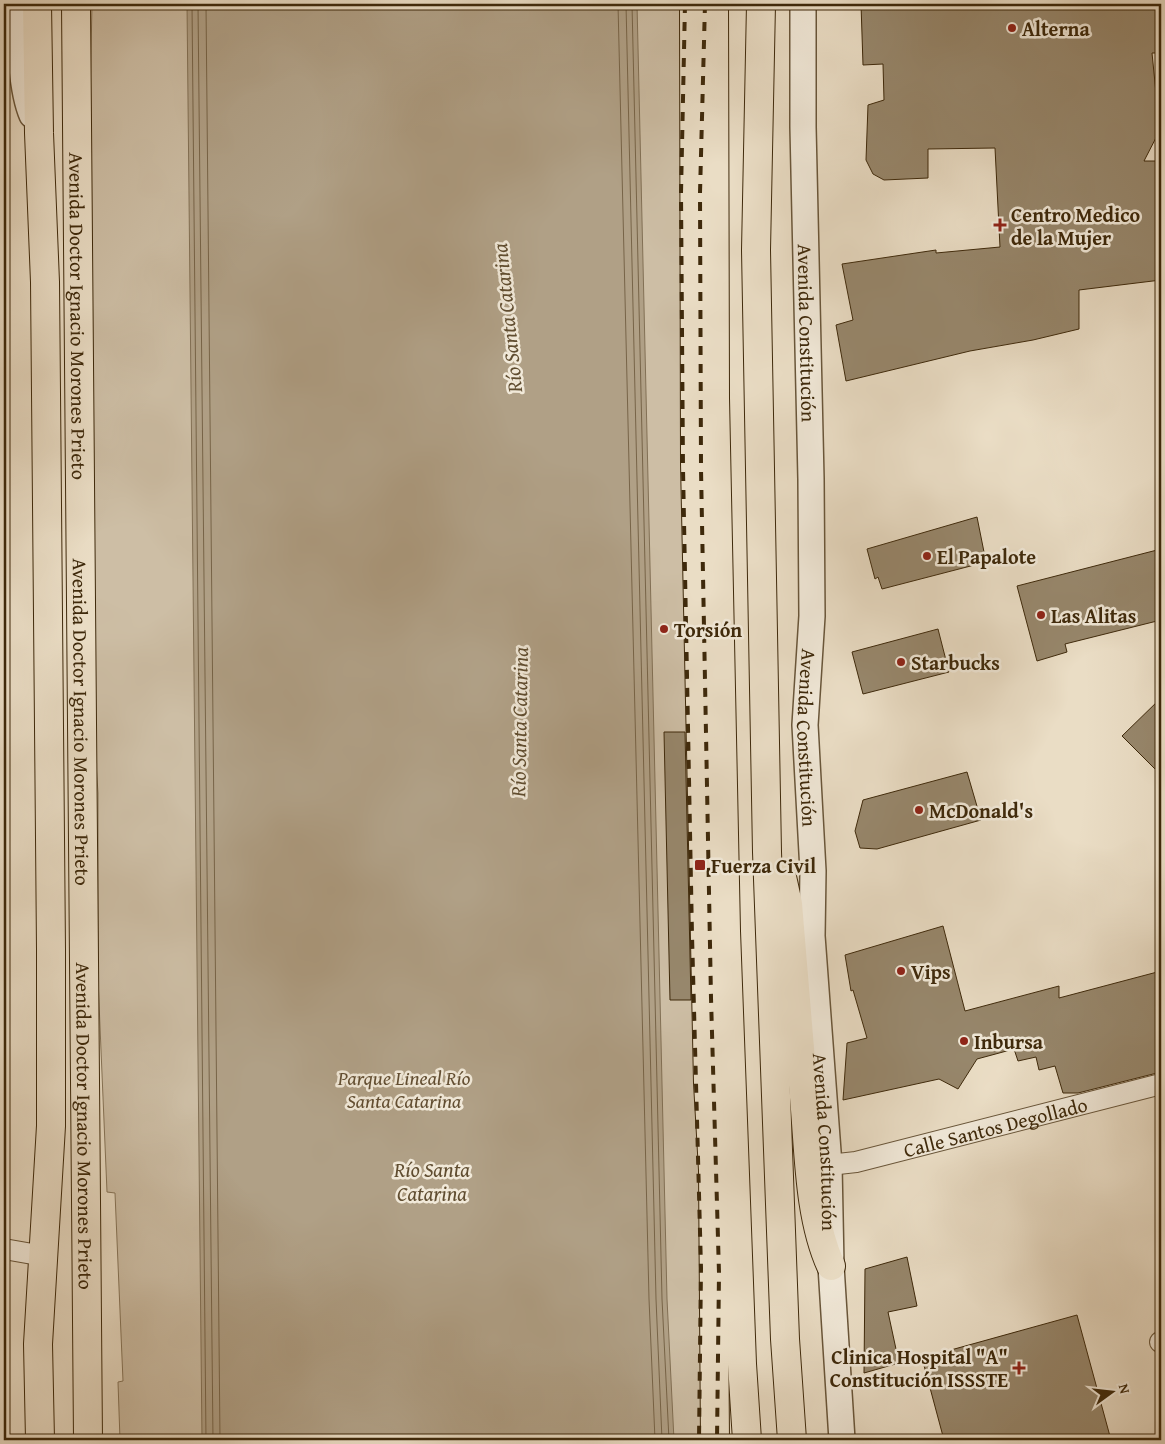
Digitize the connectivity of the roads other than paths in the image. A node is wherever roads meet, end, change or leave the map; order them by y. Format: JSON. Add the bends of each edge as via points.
{"nodes":[{"id":1,"x":19,"y":4,"type":"edge"},
{"id":2,"x":37,"y":4,"type":"edge"},
{"id":3,"x":76,"y":4,"type":"edge"},
{"id":4,"x":694,"y":4,"type":"edge"},
{"id":5,"x":714,"y":4,"type":"edge"},
{"id":6,"x":761,"y":4,"type":"edge"},
{"id":7,"x":803,"y":4,"type":"edge"},
{"id":8,"x":39,"y":133,"type":"junction"},
{"id":9,"x":767,"y":852,"type":"junction"},
{"id":10,"x":1161,"y":1084,"type":"edge"},
{"id":11,"x":829,"y":1165,"type":"junction"},
{"id":12,"x":4,"y":1249,"type":"edge"},
{"id":13,"x":44,"y":1256,"type":"junction"},
{"id":14,"x":831,"y":1266,"type":"junction"},
{"id":15,"x":40,"y":1440,"type":"edge"},
{"id":16,"x":88,"y":1440,"type":"edge"},
{"id":17,"x":715,"y":1440,"type":"edge"},
{"id":18,"x":747,"y":1440,"type":"edge"},
{"id":19,"x":792,"y":1440,"type":"edge"},
{"id":20,"x":842,"y":1440,"type":"edge"}],
"edges":[{"from":1,"to":8,"type":"street","name":"Avenida Doctor Ignacio Morones Prieto","via":[[29,109]]},
{"from":2,"to":8,"type":"main road","name":"Avenida Doctor Ignacio Morones Prieto"},
{"from":3,"to":16,"type":"main road","name":"Avenida Doctor Ignacio Morones Prieto"},
{"from":4,"to":17,"type":"main road","via":[[695,472],[707,1063],[713,1170]]},
{"from":5,"to":18,"type":"main road","via":[[715,388],[726,921]]},
{"from":6,"to":9,"type":"main road","via":[[756,250]]},
{"from":7,"to":11,"type":"street","name":"Avenida Constitución","via":[[812,616],[805,725],[813,871],[812,936]]},
{"from":8,"to":13,"type":"main road","name":"Avenida Doctor Ignacio Morones Prieto","via":[[45,282],[51,828],[51,1126]]},
{"from":9,"to":14,"type":"main road","via":[[781,875],[788,904],[818,1230]]},
{"from":9,"to":19,"type":"main road","via":[[785,1339]]},
{"from":10,"to":11,"type":"street","name":"Calle Santos Degollado","via":[[856,1162]]},
{"from":11,"to":14,"type":"street","name":"Avenida Constitución"},
{"from":12,"to":13,"type":"street"},
{"from":13,"to":15,"type":"main road","name":"Avenida Doctor Ignacio Morones Prieto","via":[[38,1344]]},
{"from":14,"to":20,"type":"street","name":"Avenida Constitución"}]}
